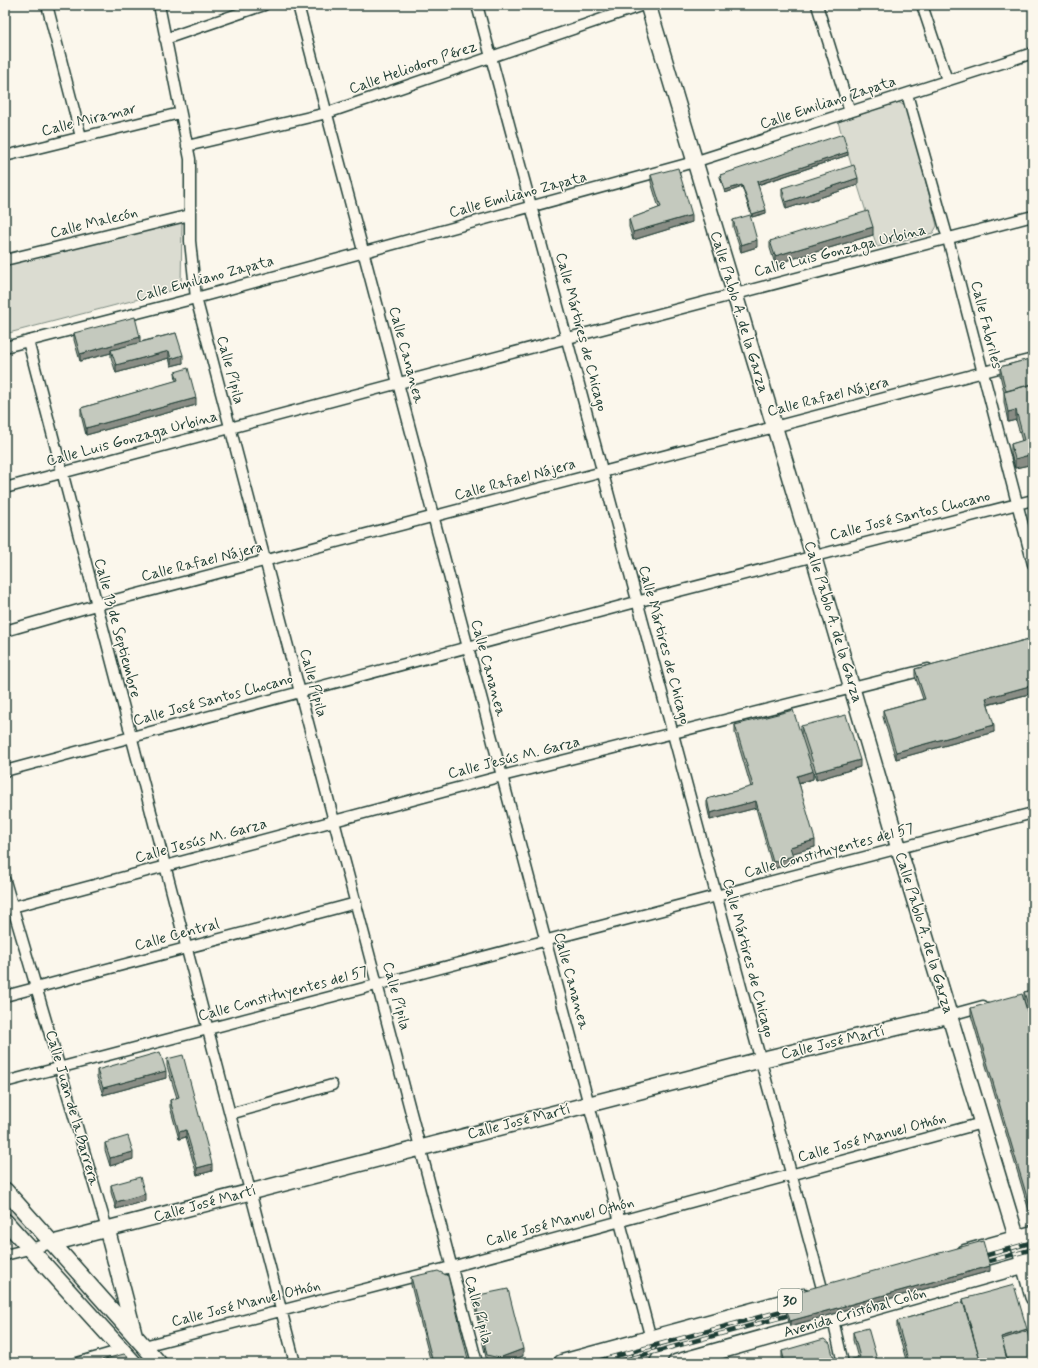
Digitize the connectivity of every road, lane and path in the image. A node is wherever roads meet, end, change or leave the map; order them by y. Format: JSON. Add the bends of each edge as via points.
{"nodes":[{"id":1,"x":47,"y":5,"type":"edge"},
{"id":2,"x":159,"y":5,"type":"edge"},
{"id":3,"x":264,"y":5,"type":"edge"},
{"id":4,"x":298,"y":5,"type":"edge"},
{"id":5,"x":477,"y":5,"type":"edge"},
{"id":6,"x":644,"y":5,"type":"edge"},
{"id":7,"x":648,"y":5,"type":"edge"},
{"id":8,"x":817,"y":5,"type":"edge"},
{"id":9,"x":922,"y":5,"type":"edge"},
{"id":10,"x":165,"y":39,"type":"junction"},
{"id":11,"x":1033,"y":52,"type":"edge"},
{"id":12,"x":492,"y":57,"type":"junction"},
{"id":13,"x":947,"y":80,"type":"junction"},
{"id":14,"x":907,"y":94,"type":"junction"},
{"id":15,"x":850,"y":112,"type":"junction"},
{"id":16,"x":180,"y":113,"type":"junction"},
{"id":17,"x":327,"y":113,"type":"junction"},
{"id":18,"x":80,"y":137,"type":"junction"},
{"id":19,"x":188,"y":146,"type":"junction"},
{"id":20,"x":5,"y":156,"type":"edge"},
{"id":21,"x":694,"y":162,"type":"junction"},
{"id":22,"x":532,"y":206,"type":"junction"},
{"id":23,"x":190,"y":215,"type":"junction"},
{"id":24,"x":1033,"y":216,"type":"edge"},
{"id":25,"x":948,"y":239,"type":"junction"},
{"id":26,"x":363,"y":252,"type":"junction"},
{"id":27,"x":5,"y":260,"type":"edge"},
{"id":28,"x":734,"y":294,"type":"junction"},
{"id":29,"x":196,"y":298,"type":"junction"},
{"id":30,"x":568,"y":338,"type":"junction"},
{"id":31,"x":28,"y":341,"type":"junction"},
{"id":32,"x":5,"y":347,"type":"edge"},
{"id":33,"x":1033,"y":359,"type":"edge"},
{"id":34,"x":982,"y":373,"type":"junction"},
{"id":35,"x":398,"y":383,"type":"junction"},
{"id":36,"x":774,"y":426,"type":"junction"},
{"id":37,"x":231,"y":429,"type":"junction"},
{"id":38,"x":62,"y":473,"type":"junction"},
{"id":39,"x":601,"y":473,"type":"junction"},
{"id":40,"x":5,"y":488,"type":"edge"},
{"id":41,"x":1033,"y":500,"type":"edge"},
{"id":42,"x":1018,"y":504,"type":"junction"},
{"id":43,"x":433,"y":518,"type":"junction"},
{"id":44,"x":813,"y":555,"type":"junction"},
{"id":45,"x":265,"y":561,"type":"junction"},
{"id":46,"x":1033,"y":564,"type":"edge"},
{"id":47,"x":636,"y":602,"type":"junction"},
{"id":48,"x":96,"y":605,"type":"junction"},
{"id":49,"x":5,"y":631,"type":"edge"},
{"id":50,"x":467,"y":648,"type":"junction"},
{"id":51,"x":935,"y":667,"type":"edge"},
{"id":52,"x":853,"y":688,"type":"junction"},
{"id":53,"x":300,"y":693,"type":"junction"},
{"id":54,"x":672,"y":734,"type":"junction"},
{"id":55,"x":131,"y":737,"type":"junction"},
{"id":56,"x":5,"y":771,"type":"edge"},
{"id":57,"x":502,"y":776,"type":"junction"},
{"id":58,"x":1033,"y":813,"type":"edge"},
{"id":59,"x":334,"y":821,"type":"junction"},
{"id":60,"x":898,"y":849,"type":"junction"},
{"id":61,"x":166,"y":867,"type":"junction"},
{"id":62,"x":5,"y":881,"type":"edge"},
{"id":63,"x":716,"y":896,"type":"junction"},
{"id":64,"x":356,"y":903,"type":"junction"},
{"id":65,"x":9,"y":908,"type":"edge"},
{"id":66,"x":545,"y":941,"type":"junction"},
{"id":67,"x":187,"y":948,"type":"junction"},
{"id":68,"x":378,"y":985,"type":"junction"},
{"id":69,"x":36,"y":988,"type":"junction"},
{"id":70,"x":5,"y":996,"type":"edge"},
{"id":71,"x":995,"y":1003,"type":"edge"},
{"id":72,"x":950,"y":1015,"type":"junction"},
{"id":73,"x":208,"y":1029,"type":"junction"},
{"id":74,"x":760,"y":1060,"type":"junction"},
{"id":75,"x":60,"y":1067,"type":"junction"},
{"id":76,"x":5,"y":1082,"type":"edge"},
{"id":77,"x":332,"y":1085,"type":"dead end"},
{"id":78,"x":589,"y":1105,"type":"junction"},
{"id":79,"x":230,"y":1114,"type":"junction"},
{"id":80,"x":982,"y":1123,"type":"junction"},
{"id":81,"x":421,"y":1147,"type":"junction"},
{"id":82,"x":791,"y":1175,"type":"junction"},
{"id":83,"x":5,"y":1190,"type":"edge"},
{"id":84,"x":250,"y":1192,"type":"junction"},
{"id":85,"x":5,"y":1221,"type":"edge"},
{"id":86,"x":620,"y":1222,"type":"junction"},
{"id":87,"x":107,"y":1229,"type":"junction"},
{"id":88,"x":1033,"y":1234,"type":"edge"},
{"id":89,"x":1018,"y":1239,"type":"junction"},
{"id":90,"x":53,"y":1243,"type":"junction"},
{"id":91,"x":29,"y":1248,"type":"junction"},
{"id":92,"x":5,"y":1255,"type":"edge"},
{"id":93,"x":950,"y":1257,"type":"edge"},
{"id":94,"x":1028,"y":1264,"type":"edge"},
{"id":95,"x":451,"y":1267,"type":"junction"},
{"id":96,"x":830,"y":1290,"type":"joint"},
{"id":97,"x":1033,"y":1297,"type":"edge"},
{"id":98,"x":282,"y":1310,"type":"junction"},
{"id":99,"x":833,"y":1320,"type":"junction"},
{"id":100,"x":651,"y":1339,"type":"junction"},
{"id":101,"x":139,"y":1341,"type":"junction"},
{"id":102,"x":122,"y":1350,"type":"junction"},
{"id":103,"x":77,"y":1363,"type":"edge"},
{"id":104,"x":134,"y":1363,"type":"edge"},
{"id":105,"x":159,"y":1363,"type":"edge"},
{"id":106,"x":295,"y":1363,"type":"edge"},
{"id":107,"x":477,"y":1363,"type":"edge"},
{"id":108,"x":562,"y":1363,"type":"edge"},
{"id":109,"x":638,"y":1363,"type":"edge"},
{"id":110,"x":676,"y":1363,"type":"edge"},
{"id":111,"x":843,"y":1363,"type":"edge"}],
"edges":[{"from":1,"to":18,"type":"street"},
{"from":2,"to":10,"type":"street","name":"Calle Pípila"},
{"from":3,"to":10,"type":"street"},
{"from":4,"to":17,"type":"street","name":"Calle Cananea"},
{"from":5,"to":12,"type":"street","name":"Calle Mártires de Chicago"},
{"from":6,"to":12,"type":"street","name":"Calle Heliodoro Pérez"},
{"from":7,"to":21,"type":"street","name":"Calle Pablo A. de la Garza"},
{"from":8,"to":15,"type":"street"},
{"from":9,"to":13,"type":"street"},
{"from":10,"to":16,"type":"street","name":"Calle Pípila"},
{"from":11,"to":13,"type":"street","name":"Calle Emiliano Zapata"},
{"from":12,"to":17,"type":"street","name":"Calle Heliodoro Pérez"},
{"from":12,"to":22,"type":"street","name":"Calle Mártires de Chicago"},
{"from":13,"to":14,"type":"street","name":"Calle Emiliano Zapata"},
{"from":14,"to":15,"type":"street","name":"Calle Emiliano Zapata"},
{"from":14,"to":25,"type":"street","name":"Calle Fabriles"},
{"from":15,"to":21,"type":"street","name":"Calle Emiliano Zapata"},
{"from":16,"to":18,"type":"street","name":"Calle Miramar"},
{"from":16,"to":19,"type":"street","name":"Calle Pípila"},
{"from":17,"to":19,"type":"street","name":"Calle Heliodoro Pérez"},
{"from":17,"to":26,"type":"street","name":"Calle Cananea"},
{"from":18,"to":20,"type":"street","name":"Calle Miramar"},
{"from":19,"to":23,"type":"street","name":"Calle Pípila"},
{"from":21,"to":22,"type":"street","name":"Calle Emiliano Zapata"},
{"from":21,"to":28,"type":"street","name":"Calle Pablo A. de la Garza"},
{"from":22,"to":26,"type":"street","name":"Calle Emiliano Zapata"},
{"from":22,"to":30,"type":"street","name":"Calle Mártires de Chicago"},
{"from":23,"to":27,"type":"street","name":"Calle Malecón"},
{"from":23,"to":29,"type":"street","name":"Calle Pípila"},
{"from":24,"to":25,"type":"street","name":"Calle Luis Gonzaga Urbina"},
{"from":25,"to":28,"type":"street","name":"Calle Luis Gonzaga Urbina"},
{"from":25,"to":34,"type":"street","name":"Calle Fabriles"},
{"from":26,"to":29,"type":"street","name":"Calle Emiliano Zapata"},
{"from":26,"to":35,"type":"street","name":"Calle Cananea"},
{"from":28,"to":30,"type":"street","name":"Calle Luis Gonzaga Urbina"},
{"from":28,"to":36,"type":"street","name":"Calle Pablo A. de la Garza"},
{"from":29,"to":31,"type":"street","name":"Calle Emiliano Zapata"},
{"from":29,"to":37,"type":"street","name":"Calle Pípila"},
{"from":30,"to":35,"type":"street","name":"Calle Luis Gonzaga Urbina"},
{"from":30,"to":39,"type":"street","name":"Calle Mártires de Chicago"},
{"from":31,"to":32,"type":"street","name":"Calle Emiliano Zapata"},
{"from":31,"to":38,"type":"street","name":"Calle 13 de Septiembre"},
{"from":33,"to":34,"type":"street","name":"Calle Rafael Nájera"},
{"from":34,"to":36,"type":"street","name":"Calle Rafael Nájera"},
{"from":34,"to":42,"type":"street","name":"Calle Fabriles"},
{"from":35,"to":37,"type":"street","name":"Calle Luis Gonzaga Urbina"},
{"from":35,"to":43,"type":"street","name":"Calle Cananea"},
{"from":36,"to":39,"type":"street","name":"Calle Rafael Nájera"},
{"from":36,"to":44,"type":"street","name":"Calle Pablo A. de la Garza"},
{"from":37,"to":38,"type":"street","name":"Calle Luis Gonzaga Urbina"},
{"from":37,"to":45,"type":"street","name":"Calle Pípila"},
{"from":38,"to":40,"type":"street","name":"Calle Luis Gonzaga Urbina"},
{"from":38,"to":48,"type":"street","name":"Calle 13 de Septiembre"},
{"from":39,"to":43,"type":"street","name":"Calle Rafael Nájera"},
{"from":39,"to":47,"type":"street","name":"Calle Mártires de Chicago"},
{"from":41,"to":42,"type":"street","name":"Calle José Santos Chocano"},
{"from":42,"to":44,"type":"street","name":"Calle José Santos Chocano"},
{"from":42,"to":46,"type":"street","name":"Calle Fabriles"},
{"from":43,"to":45,"type":"street","name":"Calle Rafael Nájera"},
{"from":43,"to":50,"type":"street","name":"Calle Cananea"},
{"from":44,"to":47,"type":"street","name":"Calle José Santos Chocano"},
{"from":44,"to":52,"type":"street","name":"Calle Pablo A. de la Garza"},
{"from":45,"to":48,"type":"street","name":"Calle Rafael Nájera"},
{"from":45,"to":53,"type":"street","name":"Calle Pípila"},
{"from":47,"to":50,"type":"street","name":"Calle José Santos Chocano"},
{"from":47,"to":54,"type":"street","name":"Calle Mártires de Chicago"},
{"from":48,"to":49,"type":"street","name":"Calle Rafael Nájera"},
{"from":48,"to":55,"type":"street","name":"Calle 13 de Septiembre"},
{"from":50,"to":53,"type":"street","name":"Calle José Santos Chocano"},
{"from":50,"to":57,"type":"street","name":"Calle Cananea"},
{"from":51,"to":52,"type":"street","name":"Calle Jesús M. Garza"},
{"from":52,"to":54,"type":"street","name":"Calle Jesús M. Garza"},
{"from":52,"to":60,"type":"street","name":"Calle Pablo A. de la Garza"},
{"from":53,"to":55,"type":"street","name":"Calle José Santos Chocano"},
{"from":53,"to":59,"type":"street","name":"Calle Pípila"},
{"from":54,"to":57,"type":"street","name":"Calle Jesús M. Garza"},
{"from":54,"to":63,"type":"street","name":"Calle Mártires de Chicago"},
{"from":55,"to":56,"type":"street","name":"Calle José Santos Chocano"},
{"from":55,"to":61,"type":"street","name":"Calle 13 de Septiembre"},
{"from":57,"to":59,"type":"street","name":"Calle Jesús M. Garza"},
{"from":57,"to":66,"type":"street","name":"Calle Cananea"},
{"from":58,"to":60,"type":"street","name":"Calle Constituyentes del 57"},
{"from":59,"to":61,"type":"street","name":"Calle Jesús M. Garza"},
{"from":59,"to":64,"type":"street","name":"Calle Pípila"},
{"from":60,"to":63,"type":"street","name":"Calle Constituyentes del 57"},
{"from":60,"to":72,"type":"street","name":"Calle Pablo A. de la Garza"},
{"from":61,"to":65,"type":"street","name":"Calle Jesús M. Garza"},
{"from":61,"to":67,"type":"street","name":"Calle 13 de Septiembre"},
{"from":62,"to":65,"type":"street","name":"Calle Juan de la Barrera"},
{"from":63,"to":66,"type":"street","name":"Calle Constituyentes del 57"},
{"from":63,"to":74,"type":"street","name":"Calle Mártires de Chicago"},
{"from":64,"to":67,"type":"street","name":"Calle Central"},
{"from":64,"to":68,"type":"street","name":"Calle Pípila"},
{"from":65,"to":69,"type":"street","name":"Calle Juan de la Barrera"},
{"from":66,"to":68,"type":"street","name":"Calle Constituyentes del 57"},
{"from":66,"to":78,"type":"street","name":"Calle Cananea"},
{"from":67,"to":69,"type":"street","name":"Calle Central"},
{"from":67,"to":73,"type":"street","name":"Calle 13 de Septiembre"},
{"from":68,"to":73,"type":"street","name":"Calle Constituyentes del 57"},
{"from":68,"to":81,"type":"street","name":"Calle Pípila"},
{"from":69,"to":70,"type":"street","name":"Calle Central"},
{"from":69,"to":75,"type":"street","name":"Calle Juan de la Barrera"},
{"from":71,"to":72,"type":"street","name":"Calle José Martí"},
{"from":72,"to":74,"type":"street","name":"Calle José Martí"},
{"from":72,"to":80,"type":"street","name":"Calle Pablo A. de la Garza"},
{"from":73,"to":75,"type":"street","name":"Calle Constituyentes del 57"},
{"from":73,"to":79,"type":"street","name":"Calle 13 de Septiembre"},
{"from":74,"to":78,"type":"street","name":"Calle José Martí"},
{"from":74,"to":82,"type":"street","name":"Calle Mártires de Chicago"},
{"from":75,"to":76,"type":"street","name":"Calle Constituyentes del 57"},
{"from":75,"to":87,"type":"street","name":"Calle Juan de la Barrera"},
{"from":77,"to":79,"type":"street"},
{"from":78,"to":81,"type":"street","name":"Calle José Martí"},
{"from":78,"to":86,"type":"street","name":"Calle Cananea"},
{"from":79,"to":84,"type":"street","name":"Calle 13 de Septiembre"},
{"from":80,"to":82,"type":"street","name":"Calle José Manuel Othón"},
{"from":80,"to":89,"type":"street","name":"Calle Pablo A. de la Garza"},
{"from":81,"to":84,"type":"street","name":"Calle José Martí"},
{"from":81,"to":95,"type":"street","name":"Calle Pípila"},
{"from":82,"to":86,"type":"street","name":"Calle José Manuel Othón"},
{"from":82,"to":96,"type":"street","name":"Calle Mártires de Chicago"},
{"from":83,"to":90,"type":"street"},
{"from":84,"to":87,"type":"street","name":"Calle José Martí"},
{"from":84,"to":98,"type":"street","name":"Calle 13 de Septiembre"},
{"from":85,"to":91,"type":"street"},
{"from":86,"to":95,"type":"street","name":"Calle José Manuel Othón"},
{"from":86,"to":100,"type":"street","name":"Calle Cananea"},
{"from":87,"to":90,"type":"street","name":"Calle José Martí"},
{"from":87,"to":101,"type":"street","name":"Calle Juan de la Barrera"},
{"from":88,"to":89,"type":"main road"},
{"from":89,"to":93,"type":"main road"},
{"from":89,"to":94,"type":"street"},
{"from":90,"to":91,"type":"street","name":"Calle José Martí"},
{"from":90,"to":101,"type":"street"},
{"from":91,"to":92,"type":"street","name":"Calle José Martí"},
{"from":91,"to":102,"type":"street"},
{"from":94,"to":97,"type":"street"},
{"from":94,"to":99,"type":"main road","name":"Avenida Cristóbal Colón","number":"30"},
{"from":95,"to":98,"type":"street","name":"Calle José Manuel Othón"},
{"from":95,"to":107,"type":"street","name":"Calle Pípila"},
{"from":96,"to":100,"type":"main road","name":"Avenida Cristóbal Colón","number":"30"},
{"from":98,"to":101,"type":"street","name":"Calle José Manuel Othón"},
{"from":98,"to":106,"type":"street","name":"Calle 13 de Septiembre"},
{"from":99,"to":110,"type":"main road","name":"Avenida Cristóbal Colón","number":"30"},
{"from":99,"to":111,"type":"street"},
{"from":100,"to":108,"type":"main road","name":"Avenida Cristóbal Colón","number":"30"},
{"from":100,"to":109,"type":"main road"},
{"from":101,"to":105,"type":"street"},
{"from":102,"to":103,"type":"street"},
{"from":102,"to":104,"type":"street"}]}
